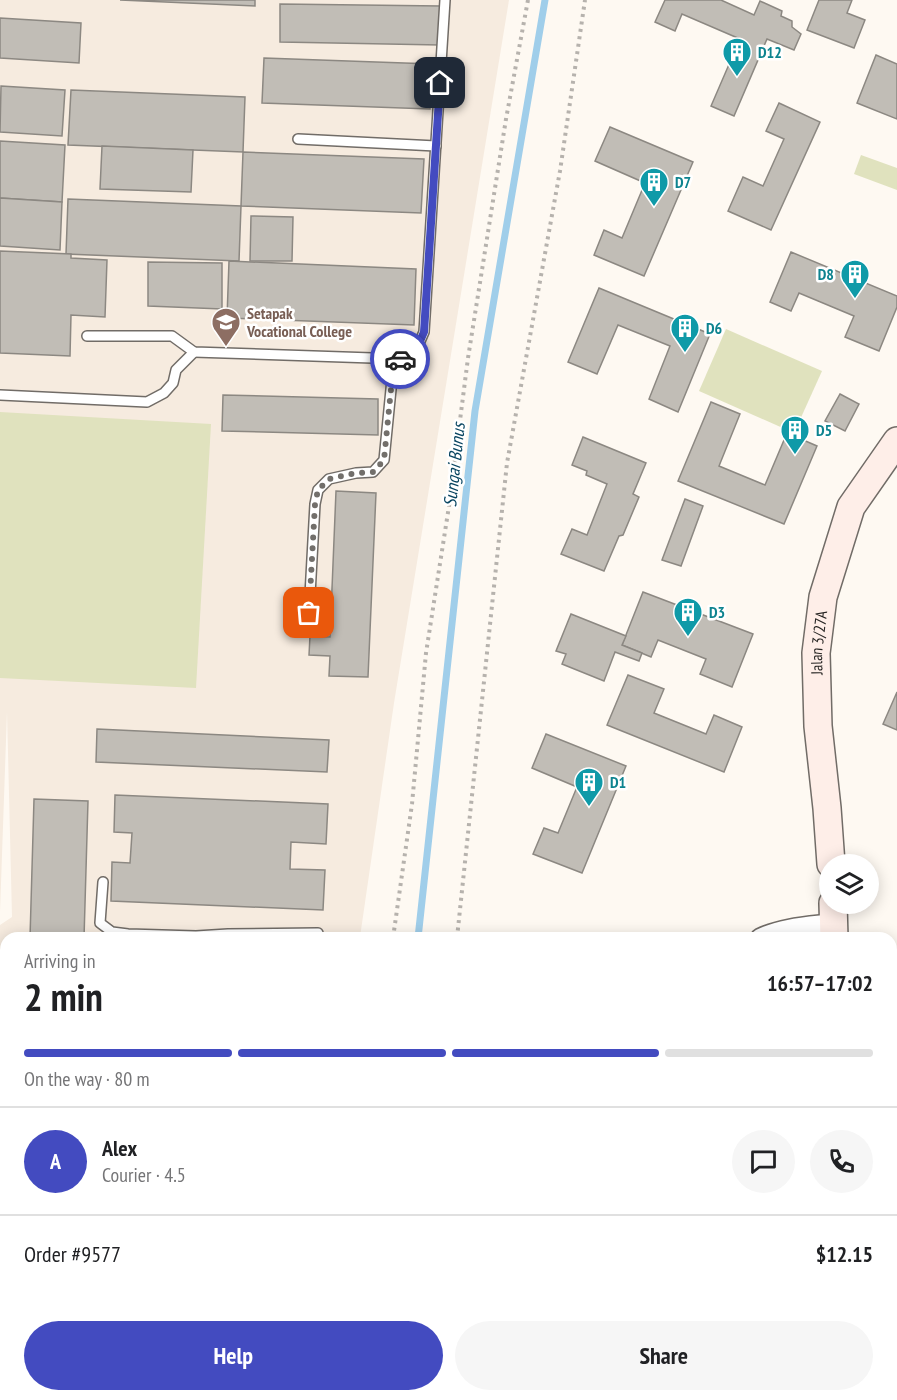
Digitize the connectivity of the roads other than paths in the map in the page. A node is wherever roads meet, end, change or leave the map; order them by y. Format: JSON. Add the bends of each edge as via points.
{"nodes":[{"id":1,"x":446,"y":0,"type":"edge"},
{"id":2,"x":298,"y":139,"type":"dead end"},
{"id":3,"x":436,"y":146,"type":"junction"},
{"id":4,"x":87,"y":336,"type":"dead end"},
{"id":5,"x":194,"y":352,"type":"junction"},
{"id":6,"x":394,"y":359,"type":"junction"},
{"id":7,"x":0,"y":394,"type":"edge"},
{"id":8,"x":897,"y":441,"type":"edge"},
{"id":9,"x":309,"y":613,"type":"dead end"},
{"id":10,"x":830,"y":854,"type":"edge"},
{"id":11,"x":103,"y":882,"type":"dead end"},
{"id":12,"x":834,"y":921,"type":"edge"},
{"id":13,"x":112,"y":932,"type":"edge"},
{"id":14,"x":775,"y":932,"type":"edge"}],
"edges":[{"from":1,"to":3,"type":"lane"},
{"from":2,"to":3,"type":"lane"},
{"from":3,"to":6,"type":"lane","via":[[424,332],[417,348],[402,359]]},
{"from":4,"to":5,"type":"lane","via":[[172,336]]},
{"from":5,"to":6,"type":"lane"},
{"from":5,"to":7,"type":"lane","via":[[176,370],[164,393],[147,402]]},
{"from":6,"to":9,"type":"lane","via":[[384,460],[373,472],[329,479],[318,490]]},
{"from":8,"to":10,"type":"street","name":"Jalan 3/27A","via":[[851,507],[823,597],[816,653],[818,726]]},
{"from":11,"to":13,"type":"lane","via":[[100,922]]},
{"from":12,"to":14,"type":"street"}]}
